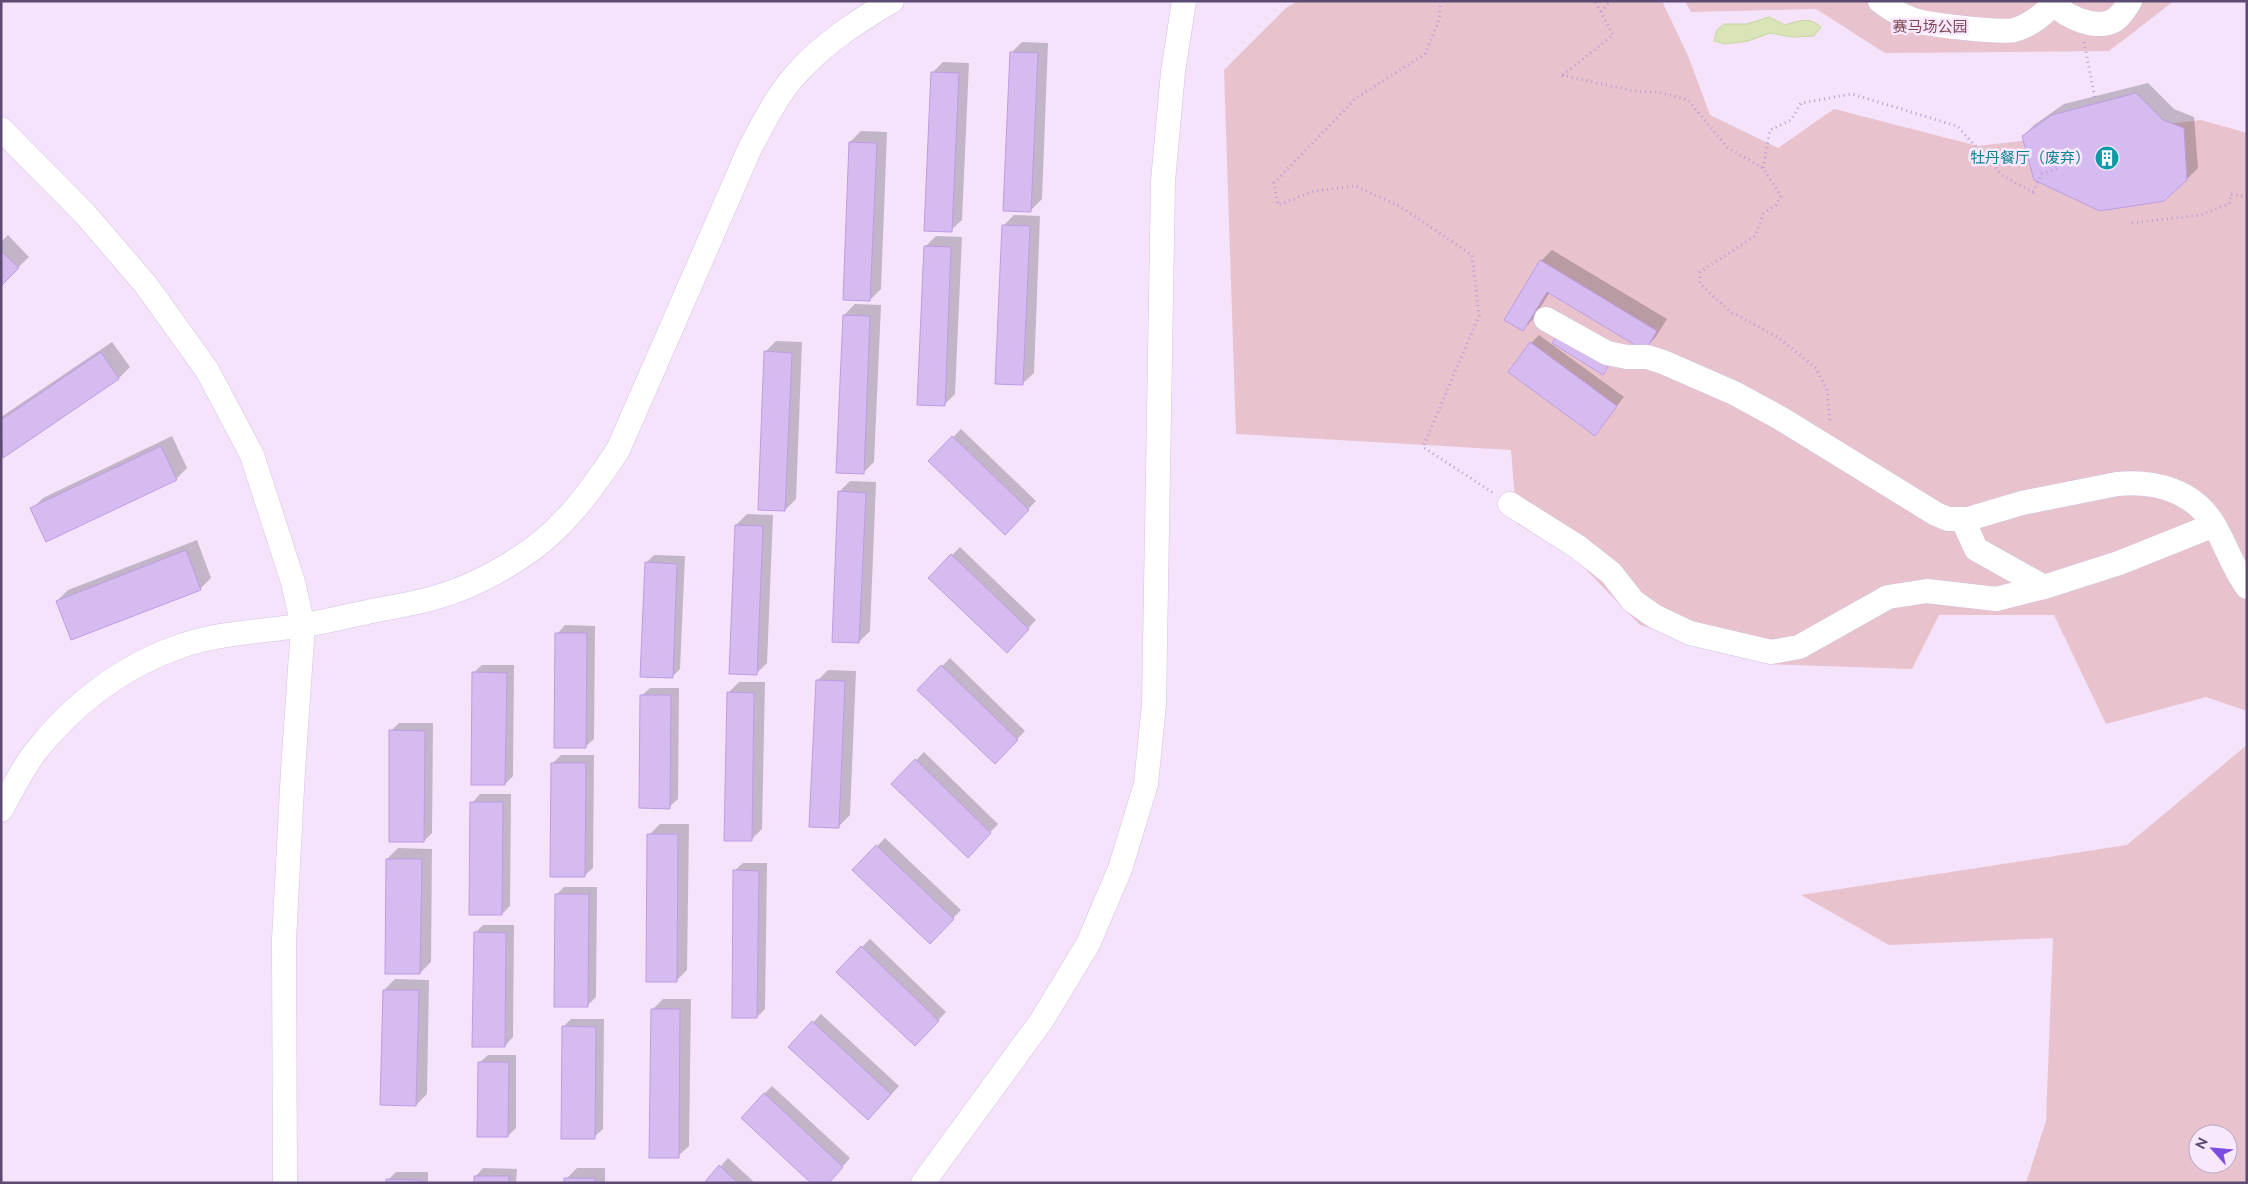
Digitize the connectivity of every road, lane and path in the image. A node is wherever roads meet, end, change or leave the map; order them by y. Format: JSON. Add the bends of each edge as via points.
{"nodes":[{"id":1,"x":892,"y":1,"type":"edge"},
{"id":2,"x":1184,"y":1,"type":"edge"},
{"id":3,"x":1441,"y":1,"type":"edge"},
{"id":4,"x":1595,"y":1,"type":"edge"},
{"id":5,"x":1611,"y":1,"type":"edge"},
{"id":6,"x":1880,"y":1,"type":"edge"},
{"id":7,"x":2130,"y":1,"type":"edge"},
{"id":8,"x":2055,"y":2,"type":"edge"},
{"id":9,"x":1601,"y":12,"type":"junction"},
{"id":10,"x":2084,"y":46,"type":"dead end"},
{"id":11,"x":2095,"y":98,"type":"dead end"},
{"id":12,"x":1,"y":129,"type":"edge"},
{"id":13,"x":1763,"y":168,"type":"junction"},
{"id":14,"x":2058,"y":168,"type":"dead end"},
{"id":15,"x":2247,"y":197,"type":"edge"},
{"id":16,"x":2132,"y":222,"type":"dead end"},
{"id":17,"x":1546,"y":319,"type":"dead end"},
{"id":18,"x":1819,"y":442,"type":"junction"},
{"id":19,"x":1510,"y":504,"type":"joint"},
{"id":20,"x":1963,"y":520,"type":"junction"},
{"id":21,"x":2214,"y":525,"type":"junction"},
{"id":22,"x":2044,"y":587,"type":"junction"},
{"id":23,"x":2247,"y":587,"type":"edge"},
{"id":24,"x":304,"y":626,"type":"junction"},
{"id":25,"x":1,"y":810,"type":"edge"},
{"id":26,"x":285,"y":1183,"type":"edge"},
{"id":27,"x":923,"y":1183,"type":"edge"}],
"edges":[{"from":1,"to":24,"type":"street","via":[[859,20],[826,46],[796,74],[772,108],[750,148],[618,450],[593,488],[556,529],[517,560],[474,583],[431,599]]},
{"from":2,"to":27,"type":"street","via":[[1173,72],[1163,181],[1154,704],[1146,784],[1120,869],[1088,944],[1042,1020]]},
{"from":3,"to":19,"type":"path","via":[[1439,20],[1424,54],[1356,98],[1274,183],[1278,205],[1314,191],[1355,186],[1401,207],[1472,255],[1479,316],[1423,447]]},
{"from":4,"to":9,"type":"path"},
{"from":5,"to":9,"type":"path"},
{"from":6,"to":8,"type":"street","via":[[1924,23],[2004,31],[2025,26]]},
{"from":7,"to":8,"type":"street","via":[[2116,19],[2106,24],[2072,17],[2062,12]]},
{"from":9,"to":13,"type":"path","via":[[1613,35],[1562,75],[1688,100],[1728,148]]},
{"from":10,"to":11,"type":"path"},
{"from":12,"to":24,"type":"street","via":[[80,209],[140,278],[207,370],[252,455]]},
{"from":13,"to":14,"type":"path","via":[[1770,130],[1791,120],[1801,103],[1852,94],[1957,126],[2003,176],[2033,192],[2042,174]]},
{"from":13,"to":18,"type":"path","via":[[1781,196],[1763,214],[1755,236],[1700,272],[1700,284],[1731,312],[1779,338],[1816,368],[1827,390],[1830,418]]},
{"from":15,"to":16,"type":"path","via":[[2231,194],[2229,204],[2200,215]]},
{"from":17,"to":18,"type":"street","via":[[1607,353],[1663,362],[1734,393]]},
{"from":18,"to":20,"type":"street","via":[[1936,514]]},
{"from":19,"to":22,"type":"street","via":[[1578,547],[1611,573],[1634,601],[1654,616],[1690,634],[1771,652],[1799,647],[1888,597],[1927,591],[1996,599]]},
{"from":20,"to":21,"type":"street","via":[[2022,503],[2132,482],[2171,489],[2186,496],[2199,505]]},
{"from":20,"to":22,"type":"street","via":[[1976,549]]},
{"from":21,"to":22,"type":"street","via":[[2119,563]]},
{"from":21,"to":23,"type":"street"},
{"from":24,"to":25,"type":"street","via":[[220,636],[182,646],[149,658],[120,675],[61,722],[36,752]]},
{"from":24,"to":26,"type":"street","via":[[284,940]]}]}
